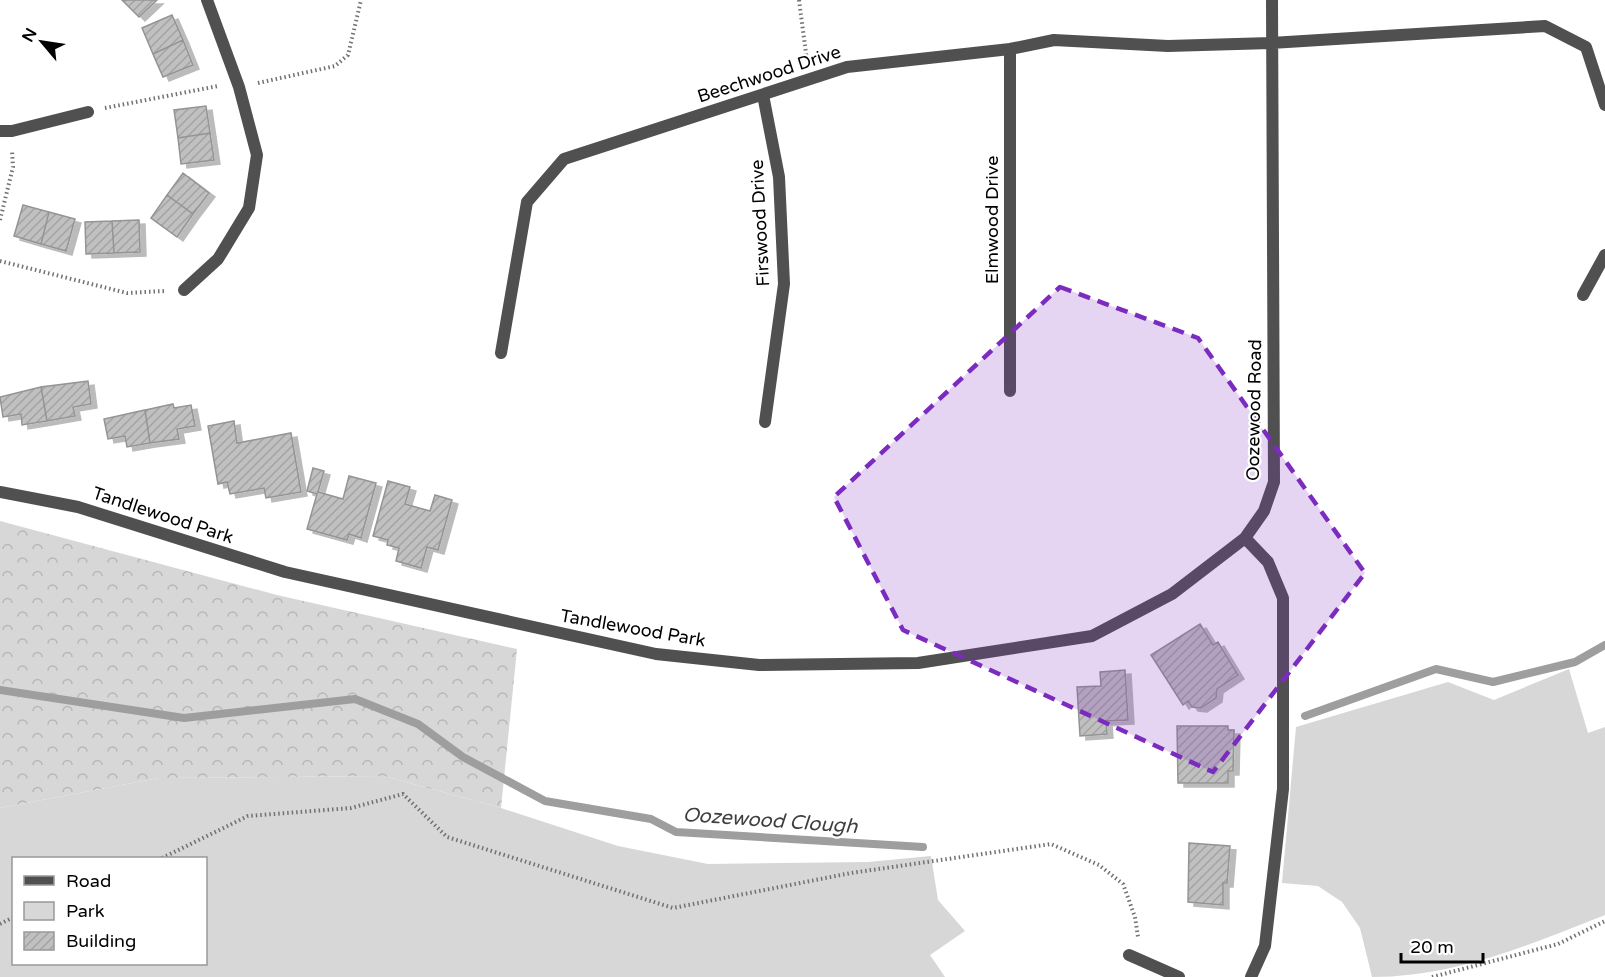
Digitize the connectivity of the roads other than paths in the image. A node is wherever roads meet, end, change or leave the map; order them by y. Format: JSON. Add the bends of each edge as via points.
{"nodes":[{"id":1,"x":207,"y":0,"type":"edge"},
{"id":2,"x":1272,"y":0,"type":"edge"},
{"id":3,"x":1271,"y":43,"type":"junction"},
{"id":4,"x":1010,"y":49,"type":"junction"},
{"id":5,"x":763,"y":94,"type":"junction"},
{"id":6,"x":1605,"y":105,"type":"edge"},
{"id":7,"x":88,"y":112,"type":"dead end"},
{"id":8,"x":6,"y":131,"type":"edge"},
{"id":9,"x":1605,"y":255,"type":"edge"},
{"id":10,"x":184,"y":290,"type":"road end"},
{"id":11,"x":1583,"y":296,"type":"dead end"},
{"id":12,"x":501,"y":353,"type":"dead end"},
{"id":13,"x":1010,"y":391,"type":"dead end"},
{"id":14,"x":765,"y":422,"type":"dead end"},
{"id":15,"x":0,"y":492,"type":"edge"},
{"id":16,"x":1245,"y":538,"type":"junction"},
{"id":17,"x":1129,"y":955,"type":"dead end"},
{"id":18,"x":1179,"y":977,"type":"edge"},
{"id":19,"x":1251,"y":977,"type":"edge"}],
"edges":[{"from":1,"to":10,"type":"street","via":[[239,87],[257,155],[249,208],[218,259]]},
{"from":2,"to":3,"type":"street","name":"Oozewood Road"},
{"from":3,"to":4,"type":"street","name":"Beechwood Drive","via":[[1168,46],[1054,40]]},
{"from":3,"to":6,"type":"street","name":"Beechwood Drive","via":[[1545,26],[1586,46]]},
{"from":3,"to":16,"type":"street","name":"Oozewood Road","via":[[1274,482],[1264,511]]},
{"from":4,"to":5,"type":"street","name":"Beechwood Drive","via":[[847,67]]},
{"from":4,"to":13,"type":"street","name":"Elmwood Drive"},
{"from":5,"to":12,"type":"street","name":"Beechwood Drive","via":[[564,159],[527,202]]},
{"from":5,"to":14,"type":"street","name":"Firswood Drive","via":[[779,177],[784,284]]},
{"from":7,"to":8,"type":"street"},
{"from":9,"to":11,"type":"street"},
{"from":15,"to":16,"type":"street","name":"Tandlewood Park","via":[[78,507],[285,572],[656,654],[759,665],[918,663],[1092,636],[1172,594]]},
{"from":16,"to":19,"type":"street","via":[[1268,562],[1283,598],[1283,789],[1264,946]]},
{"from":17,"to":18,"type":"street"}]}
